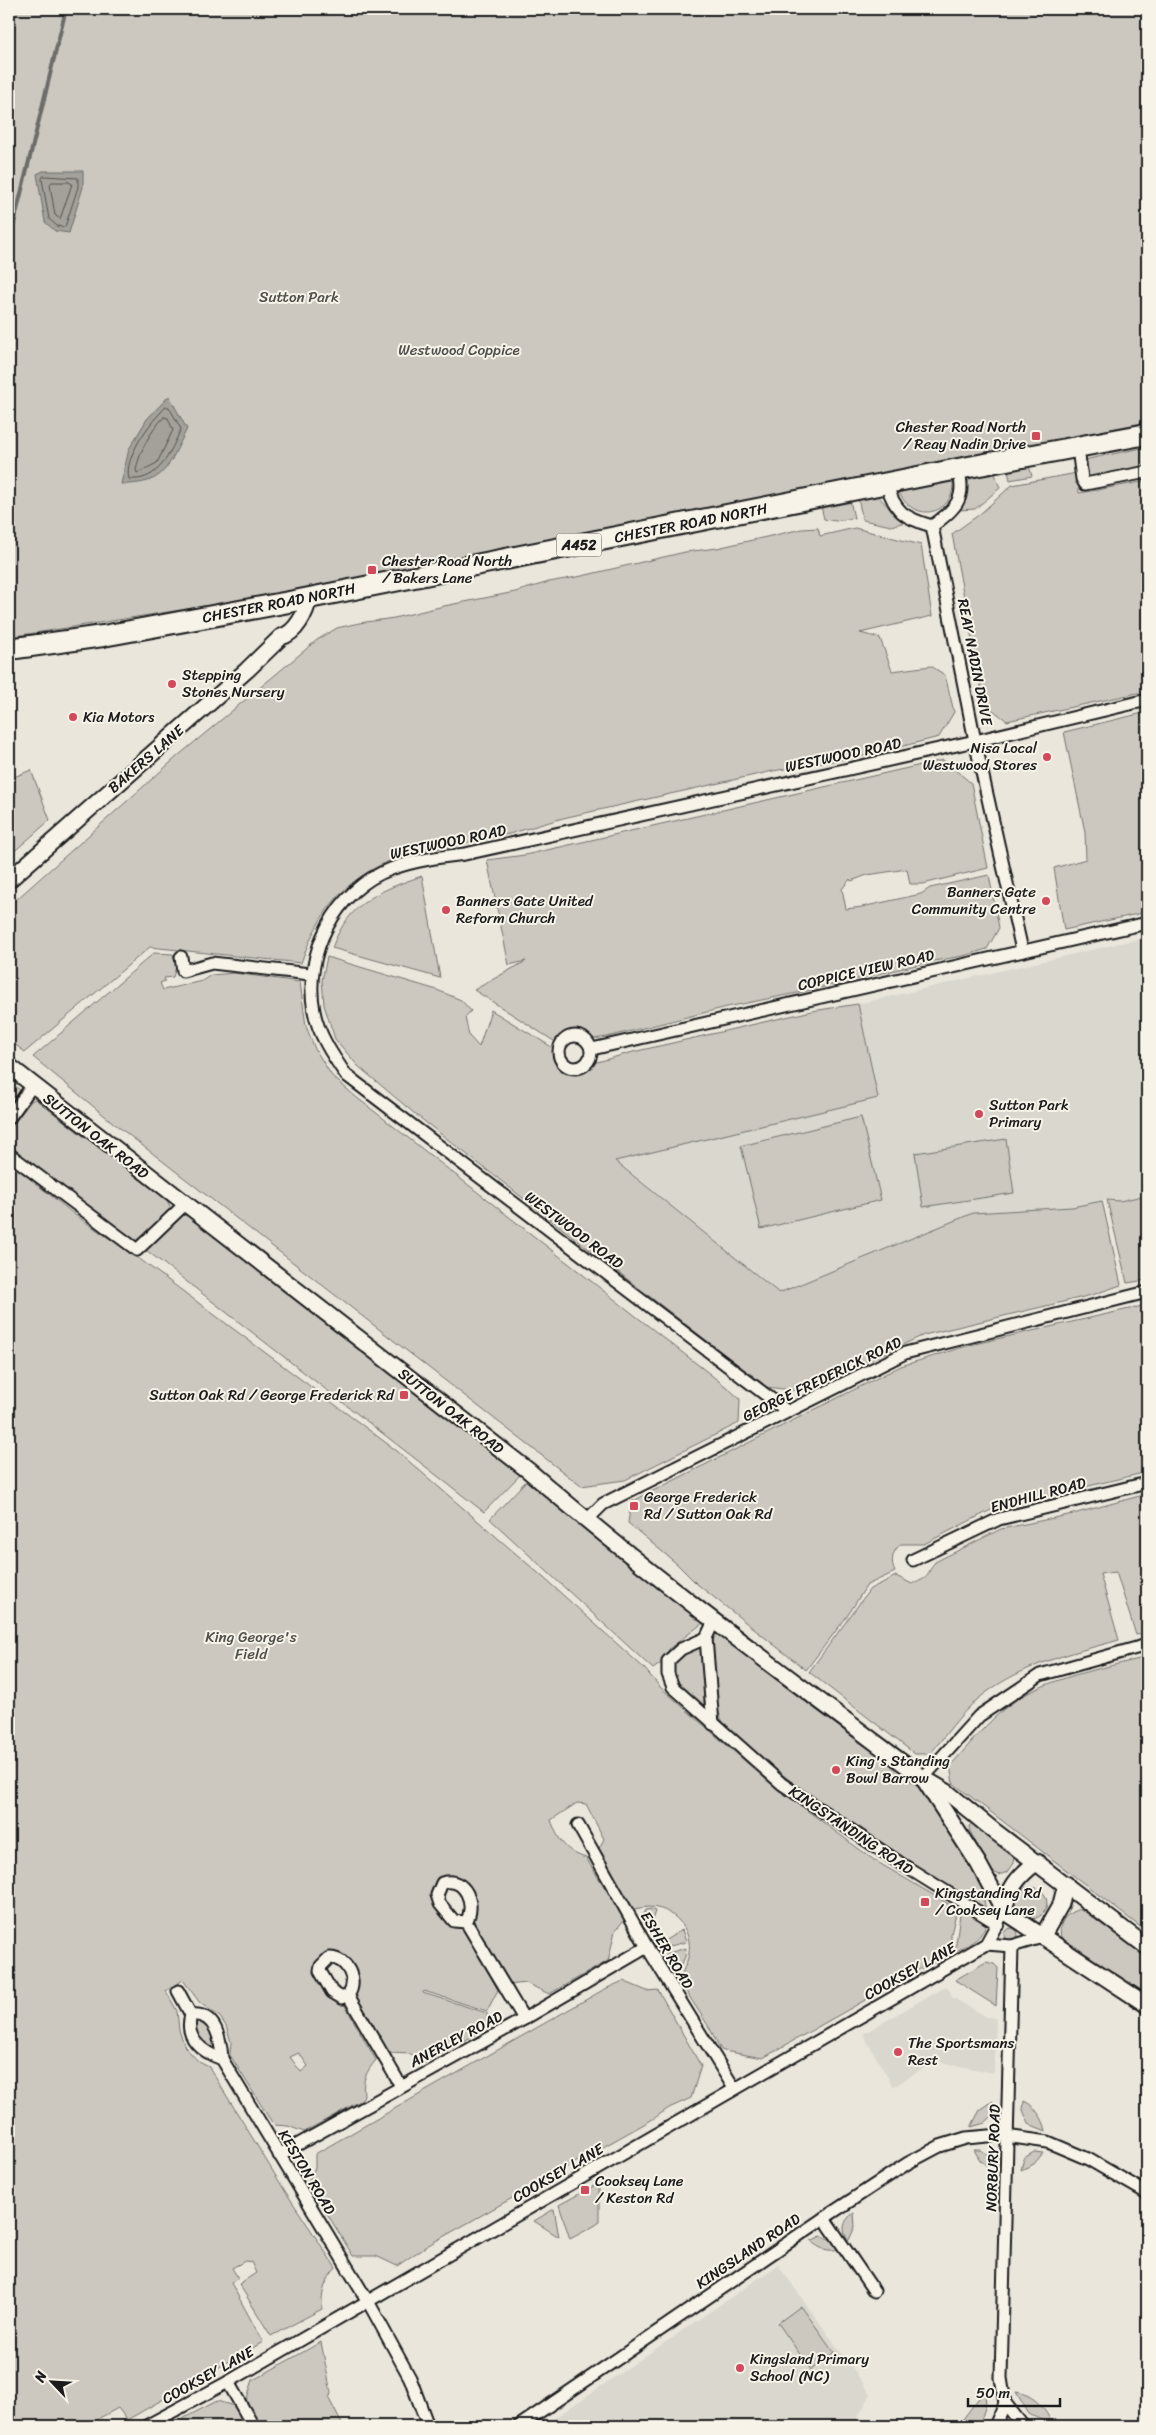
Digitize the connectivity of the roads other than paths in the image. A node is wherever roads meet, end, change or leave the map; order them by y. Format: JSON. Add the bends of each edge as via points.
{"nodes":[{"id":1,"x":1147,"y":434,"type":"edge"},
{"id":2,"x":1078,"y":448,"type":"junction"},
{"id":3,"x":958,"y":469,"type":"junction"},
{"id":4,"x":1147,"y":472,"type":"edge"},
{"id":5,"x":886,"y":483,"type":"junction"},
{"id":6,"x":932,"y":526,"type":"junction"},
{"id":7,"x":309,"y":598,"type":"junction"},
{"id":8,"x":289,"y":602,"type":"junction"},
{"id":9,"x":281,"y":637,"type":"junction"},
{"id":10,"x":9,"y":649,"type":"edge"},
{"id":11,"x":1147,"y":700,"type":"edge"},
{"id":12,"x":975,"y":741,"type":"junction"},
{"id":13,"x":9,"y":880,"type":"edge"},
{"id":14,"x":1147,"y":923,"type":"edge"},
{"id":15,"x":1022,"y":950,"type":"junction"},
{"id":16,"x":181,"y":957,"type":"dead end"},
{"id":17,"x":183,"y":971,"type":"junction"},
{"id":18,"x":310,"y":974,"type":"junction"},
{"id":19,"x":173,"y":977,"type":"dead end"},
{"id":20,"x":592,"y":1048,"type":"dead end"},
{"id":21,"x":9,"y":1066,"type":"edge"},
{"id":22,"x":32,"y":1086,"type":"junction"},
{"id":23,"x":9,"y":1118,"type":"edge"},
{"id":24,"x":9,"y":1154,"type":"edge"},
{"id":25,"x":185,"y":1204,"type":"junction"},
{"id":26,"x":1147,"y":1292,"type":"edge"},
{"id":27,"x":787,"y":1411,"type":"junction"},
{"id":28,"x":1147,"y":1483,"type":"edge"},
{"id":29,"x":586,"y":1521,"type":"junction"},
{"id":30,"x":913,"y":1560,"type":"dead end"},
{"id":31,"x":714,"y":1621,"type":"junction"},
{"id":32,"x":706,"y":1638,"type":"junction"},
{"id":33,"x":1147,"y":1645,"type":"edge"},
{"id":34,"x":713,"y":1724,"type":"junction"},
{"id":35,"x":922,"y":1778,"type":"junction"},
{"id":36,"x":578,"y":1825,"type":"dead end"},
{"id":37,"x":1036,"y":1862,"type":"junction"},
{"id":38,"x":1066,"y":1884,"type":"junction"},
{"id":39,"x":1001,"y":1918,"type":"junction"},
{"id":40,"x":466,"y":1922,"type":"dead end"},
{"id":41,"x":1042,"y":1937,"type":"junction"},
{"id":42,"x":986,"y":1944,"type":"junction"},
{"id":43,"x":1012,"y":1946,"type":"junction"},
{"id":44,"x":646,"y":1947,"type":"junction"},
{"id":45,"x":1147,"y":1947,"type":"edge"},
{"id":46,"x":178,"y":1991,"type":"dead end"},
{"id":47,"x":348,"y":1996,"type":"dead end"},
{"id":48,"x":1147,"y":2005,"type":"edge"},
{"id":49,"x":191,"y":2015,"type":"junction"},
{"id":50,"x":524,"y":2019,"type":"junction"},
{"id":51,"x":222,"y":2059,"type":"junction"},
{"id":52,"x":401,"y":2086,"type":"junction"},
{"id":53,"x":734,"y":2088,"type":"junction"},
{"id":54,"x":1008,"y":2137,"type":"junction"},
{"id":55,"x":279,"y":2155,"type":"junction"},
{"id":56,"x":1147,"y":2193,"type":"edge"},
{"id":57,"x":824,"y":2218,"type":"junction"},
{"id":58,"x":874,"y":2291,"type":"dead end"},
{"id":59,"x":367,"y":2301,"type":"junction"},
{"id":60,"x":228,"y":2382,"type":"junction"},
{"id":61,"x":1005,"y":2403,"type":"junction"},
{"id":62,"x":146,"y":2426,"type":"edge"},
{"id":63,"x":254,"y":2426,"type":"edge"},
{"id":64,"x":428,"y":2426,"type":"edge"},
{"id":65,"x":519,"y":2426,"type":"edge"},
{"id":66,"x":995,"y":2426,"type":"edge"},
{"id":67,"x":1023,"y":2426,"type":"edge"}],
"edges":[{"from":1,"to":2,"type":"highway","name":"CHESTER ROAD NORTH","number":"A452"},
{"from":2,"to":3,"type":"highway","name":"CHESTER ROAD NORTH","number":"A452"},
{"from":2,"to":4,"type":"street","via":[[1085,484]]},
{"from":3,"to":5,"type":"highway","name":"CHESTER ROAD NORTH","number":"A452"},
{"from":3,"to":6,"type":"street","via":[[962,482],[961,498]]},
{"from":5,"to":6,"type":"street","via":[[898,510],[910,520]]},
{"from":5,"to":7,"type":"highway","name":"CHESTER ROAD NORTH","number":"A452"},
{"from":6,"to":12,"type":"street","name":"REAY NADIN DRIVE"},
{"from":7,"to":8,"type":"highway","name":"CHESTER ROAD NORTH","number":"A452"},
{"from":7,"to":9,"type":"main road","name":"BAKERS LANE","via":[[302,618],[286,636]]},
{"from":8,"to":9,"type":"main road","name":"BAKERS LANE","via":[[290,614]]},
{"from":8,"to":10,"type":"highway","name":"CHESTER ROAD NORTH","number":"A452","via":[[103,636]]},
{"from":9,"to":13,"type":"main road","name":"BAKERS LANE"},
{"from":11,"to":12,"type":"street","name":"WESTWOOD ROAD"},
{"from":12,"to":15,"type":"street","name":"REAY NADIN DRIVE"},
{"from":12,"to":18,"type":"street","name":"WESTWOOD ROAD","via":[[389,869],[362,884],[338,908],[324,932]]},
{"from":14,"to":15,"type":"street","name":"COPPICE VIEW ROAD"},
{"from":15,"to":20,"type":"street","name":"COPPICE VIEW ROAD"},
{"from":16,"to":17,"type":"street"},
{"from":17,"to":18,"type":"street","via":[[212,963]]},
{"from":17,"to":19,"type":"street"},
{"from":18,"to":27,"type":"street","name":"WESTWOOD ROAD","via":[[314,1012],[327,1046],[346,1075]]},
{"from":21,"to":22,"type":"main road","name":"SUTTON OAK ROAD"},
{"from":22,"to":23,"type":"street"},
{"from":22,"to":25,"type":"main road","name":"SUTTON OAK ROAD"},
{"from":24,"to":25,"type":"street","via":[[137,1250]]},
{"from":25,"to":29,"type":"main road","name":"SUTTON OAK ROAD","via":[[529,1471]]},
{"from":26,"to":27,"type":"street","name":"GEORGE FREDERICK ROAD","via":[[905,1354]]},
{"from":27,"to":29,"type":"street","name":"GEORGE FREDERICK ROAD","via":[[603,1504]]},
{"from":28,"to":30,"type":"street","name":"ENDHILL ROAD","via":[[999,1519]]},
{"from":29,"to":31,"type":"main road","name":"SUTTON OAK ROAD"},
{"from":31,"to":32,"type":"street"},
{"from":31,"to":35,"type":"main road","name":"KINGSTANDING ROAD"},
{"from":32,"to":34,"type":"street"},
{"from":32,"to":34,"type":"street","name":"KINGSTANDING ROAD","via":[[681,1649],[668,1661],[668,1674],[673,1687]]},
{"from":33,"to":35,"type":"street","via":[[1040,1675],[979,1716]]},
{"from":34,"to":39,"type":"street","name":"KINGSTANDING ROAD","via":[[782,1784],[900,1863]]},
{"from":35,"to":37,"type":"main road","name":"KINGSTANDING ROAD","via":[[947,1792]]},
{"from":35,"to":39,"type":"main road","name":"KINGSTANDING ROAD","via":[[978,1863]]},
{"from":36,"to":44,"type":"street","name":"ESHER ROAD"},
{"from":37,"to":38,"type":"main road","name":"KINGSTANDING ROAD"},
{"from":37,"to":39,"type":"main road","via":[[1013,1883]]},
{"from":38,"to":41,"type":"main road","via":[[1061,1904]]},
{"from":38,"to":45,"type":"main road","name":"KINGSTANDING ROAD"},
{"from":39,"to":41,"type":"main road","name":"KINGSTANDING ROAD"},
{"from":39,"to":42,"type":"street","name":"COOKSEY LANE"},
{"from":40,"to":50,"type":"street"},
{"from":41,"to":43,"type":"street"},
{"from":41,"to":48,"type":"main road","name":"KINGSTANDING ROAD"},
{"from":42,"to":43,"type":"street"},
{"from":42,"to":53,"type":"street","name":"COOKSEY LANE"},
{"from":43,"to":54,"type":"street","name":"NORBURY ROAD"},
{"from":44,"to":50,"type":"street","name":"ANERLEY ROAD"},
{"from":44,"to":53,"type":"street","name":"ESHER ROAD"},
{"from":46,"to":49,"type":"street"},
{"from":47,"to":52,"type":"street"},
{"from":49,"to":51,"type":"street","via":[[188,2024],[193,2039],[202,2050]]},
{"from":49,"to":51,"type":"street","name":"KESTON ROAD","via":[[200,2014],[210,2019],[220,2037]]},
{"from":50,"to":52,"type":"street","name":"ANERLEY ROAD"},
{"from":51,"to":55,"type":"street","name":"KESTON ROAD"},
{"from":52,"to":55,"type":"street","name":"ANERLEY ROAD"},
{"from":53,"to":59,"type":"street","name":"COOKSEY LANE"},
{"from":54,"to":56,"type":"street","name":"KINGSLAND ROAD","via":[[1048,2142],[1088,2159]]},
{"from":54,"to":57,"type":"street","name":"KINGSLAND ROAD","via":[[966,2138],[940,2146]]},
{"from":54,"to":61,"type":"street","name":"NORBURY ROAD","via":[[1001,2371]]},
{"from":55,"to":59,"type":"street","name":"KESTON ROAD"},
{"from":57,"to":58,"type":"street"},
{"from":57,"to":65,"type":"street","name":"KINGSLAND ROAD"},
{"from":59,"to":60,"type":"street","name":"COOKSEY LANE"},
{"from":59,"to":64,"type":"street","name":"KESTON ROAD","via":[[410,2378]]},
{"from":60,"to":62,"type":"street","name":"COOKSEY LANE"},
{"from":60,"to":63,"type":"street"},
{"from":61,"to":66,"type":"street"},
{"from":61,"to":67,"type":"street"}]}
